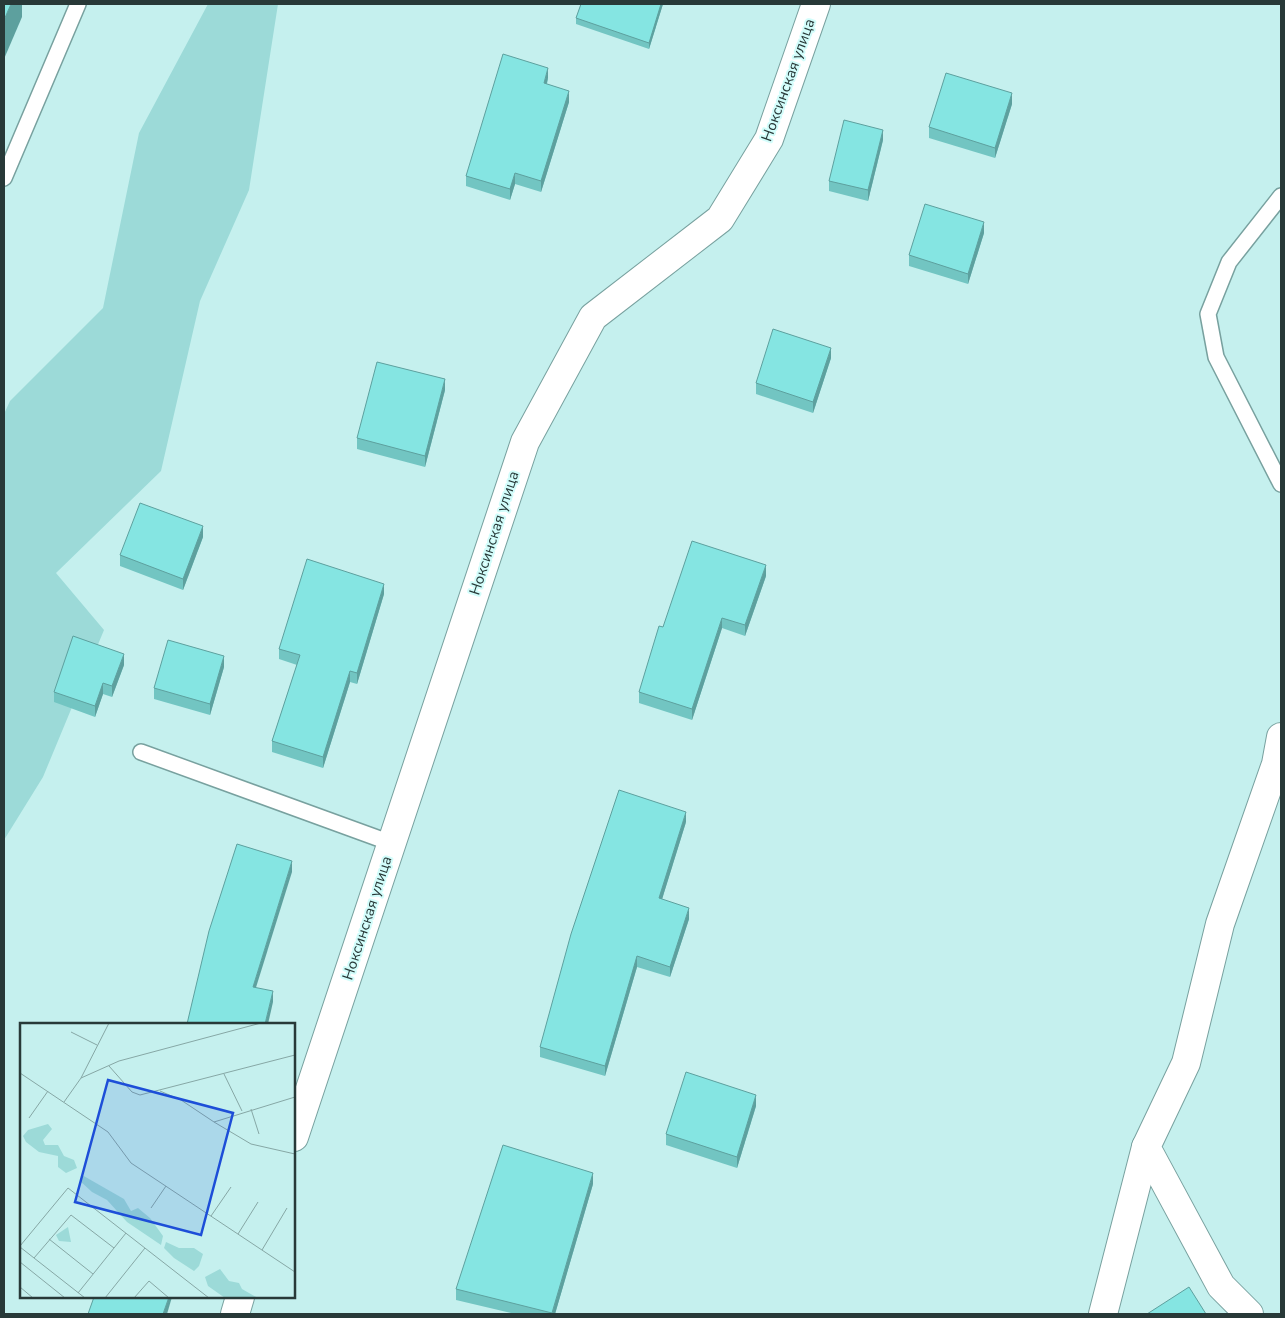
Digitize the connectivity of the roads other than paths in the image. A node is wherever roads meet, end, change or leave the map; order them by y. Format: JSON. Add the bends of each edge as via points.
{"nodes":[{"id":1,"x":78,"y":4,"type":"edge"},
{"id":2,"x":816,"y":4,"type":"edge"},
{"id":3,"x":4,"y":178,"type":"edge"},
{"id":4,"x":1281,"y":196,"type":"edge"},
{"id":5,"x":1281,"y":484,"type":"edge"},
{"id":6,"x":1281,"y":737,"type":"edge"},
{"id":7,"x":142,"y":752,"type":"dead end"},
{"id":8,"x":391,"y":843,"type":"junction"},
{"id":9,"x":295,"y":1134,"type":"edge"},
{"id":10,"x":1146,"y":1147,"type":"junction"},
{"id":11,"x":240,"y":1298,"type":"edge"},
{"id":12,"x":235,"y":1314,"type":"edge"},
{"id":13,"x":1103,"y":1314,"type":"edge"},
{"id":14,"x":1249,"y":1314,"type":"edge"}],
"edges":[{"from":1,"to":3,"type":"lane"},
{"from":2,"to":8,"type":"street","name":"Ноксинская улица","via":[[769,139],[720,219],[593,317],[525,442]]},
{"from":4,"to":5,"type":"lane","via":[[1229,262],[1208,314],[1216,357]]},
{"from":6,"to":10,"type":"street","via":[[1276,764],[1220,924],[1186,1063]]},
{"from":7,"to":8,"type":"lane"},
{"from":8,"to":9,"type":"street","name":"Ноксинская улица"},
{"from":10,"to":13,"type":"street"},
{"from":10,"to":14,"type":"street","via":[[1222,1286]]},
{"from":11,"to":12,"type":"street"}]}
